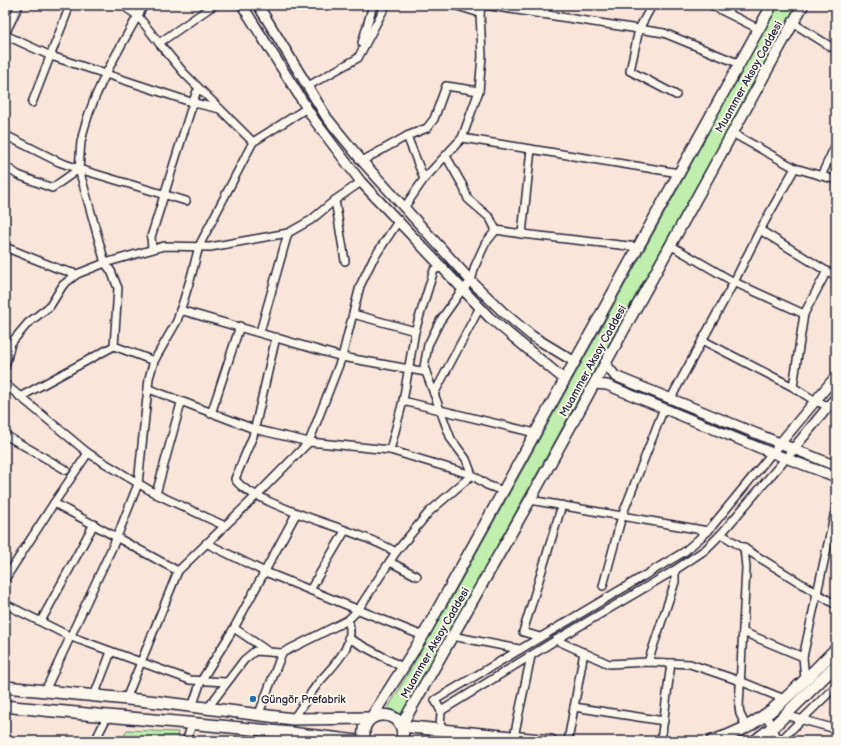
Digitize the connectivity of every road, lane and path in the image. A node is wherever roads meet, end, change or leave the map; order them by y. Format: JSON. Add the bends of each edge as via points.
{"nodes":[{"id":1,"x":19,"y":5,"type":"edge"},
{"id":2,"x":122,"y":5,"type":"edge"},
{"id":3,"x":144,"y":5,"type":"edge"},
{"id":4,"x":214,"y":5,"type":"edge"},
{"id":5,"x":242,"y":5,"type":"edge"},
{"id":6,"x":258,"y":5,"type":"edge"},
{"id":7,"x":373,"y":5,"type":"edge"},
{"id":8,"x":386,"y":5,"type":"edge"},
{"id":9,"x":454,"y":5,"type":"edge"},
{"id":10,"x":483,"y":5,"type":"edge"},
{"id":11,"x":548,"y":5,"type":"edge"},
{"id":12,"x":652,"y":5,"type":"edge"},
{"id":13,"x":711,"y":5,"type":"edge"},
{"id":14,"x":772,"y":5,"type":"edge"},
{"id":15,"x":803,"y":5,"type":"edge"},
{"id":16,"x":67,"y":13,"type":"dead end"},
{"id":17,"x":480,"y":13,"type":"junction"},
{"id":18,"x":543,"y":14,"type":"junction"},
{"id":19,"x":138,"y":16,"type":"junction"},
{"id":20,"x":793,"y":23,"type":"junction"},
{"id":21,"x":639,"y":29,"type":"junction"},
{"id":22,"x":759,"y":29,"type":"junction"},
{"id":23,"x":5,"y":34,"type":"edge"},
{"id":24,"x":159,"y":43,"type":"junction"},
{"id":25,"x":836,"y":50,"type":"edge"},
{"id":26,"x":51,"y":56,"type":"junction"},
{"id":27,"x":358,"y":58,"type":"junction"},
{"id":28,"x":740,"y":64,"type":"junction"},
{"id":29,"x":107,"y":73,"type":"junction"},
{"id":30,"x":308,"y":86,"type":"junction"},
{"id":31,"x":200,"y":89,"type":"junction"},
{"id":32,"x":479,"y":90,"type":"junction"},
{"id":33,"x":676,"y":95,"type":"dead end"},
{"id":34,"x":194,"y":103,"type":"junction"},
{"id":35,"x":32,"y":104,"type":"dead end"},
{"id":36,"x":307,"y":108,"type":"junction"},
{"id":37,"x":220,"y":110,"type":"junction"},
{"id":38,"x":732,"y":133,"type":"junction"},
{"id":39,"x":5,"y":135,"type":"edge"},
{"id":40,"x":407,"y":136,"type":"junction"},
{"id":41,"x":462,"y":138,"type":"junction"},
{"id":42,"x":253,"y":142,"type":"junction"},
{"id":43,"x":836,"y":144,"type":"edge"},
{"id":44,"x":531,"y":149,"type":"junction"},
{"id":45,"x":446,"y":156,"type":"junction"},
{"id":46,"x":362,"y":161,"type":"junction"},
{"id":47,"x":5,"y":166,"type":"edge"},
{"id":48,"x":795,"y":168,"type":"junction"},
{"id":49,"x":79,"y":169,"type":"junction"},
{"id":50,"x":679,"y":173,"type":"junction"},
{"id":51,"x":821,"y":176,"type":"junction"},
{"id":52,"x":424,"y":179,"type":"junction"},
{"id":53,"x":836,"y":180,"type":"edge"},
{"id":54,"x":361,"y":182,"type":"junction"},
{"id":55,"x":165,"y":194,"type":"junction"},
{"id":56,"x":335,"y":200,"type":"junction"},
{"id":57,"x":186,"y":201,"type":"dead end"},
{"id":58,"x":404,"y":208,"type":"junction"},
{"id":59,"x":398,"y":220,"type":"junction"},
{"id":60,"x":496,"y":230,"type":"junction"},
{"id":61,"x":760,"y":230,"type":"junction"},
{"id":62,"x":288,"y":233,"type":"junction"},
{"id":63,"x":522,"y":234,"type":"junction"},
{"id":64,"x":670,"y":245,"type":"junction"},
{"id":65,"x":199,"y":246,"type":"junction"},
{"id":66,"x":5,"y":247,"type":"edge"},
{"id":67,"x":638,"y":247,"type":"junction"},
{"id":68,"x":152,"y":249,"type":"junction"},
{"id":69,"x":345,"y":261,"type":"dead end"},
{"id":70,"x":105,"y":263,"type":"junction"},
{"id":71,"x":444,"y":267,"type":"junction"},
{"id":72,"x":827,"y":272,"type":"junction"},
{"id":73,"x":77,"y":274,"type":"junction"},
{"id":74,"x":836,"y":277,"type":"edge"},
{"id":75,"x":471,"y":282,"type":"junction"},
{"id":76,"x":734,"y":282,"type":"junction"},
{"id":77,"x":463,"y":290,"type":"junction"},
{"id":78,"x":480,"y":307,"type":"junction"},
{"id":79,"x":180,"y":310,"type":"junction"},
{"id":80,"x":353,"y":314,"type":"junction"},
{"id":81,"x":804,"y":314,"type":"junction"},
{"id":82,"x":240,"y":326,"type":"junction"},
{"id":83,"x":415,"y":331,"type":"junction"},
{"id":84,"x":260,"y":332,"type":"junction"},
{"id":85,"x":276,"y":337,"type":"junction"},
{"id":86,"x":702,"y":340,"type":"junction"},
{"id":87,"x":114,"y":346,"type":"junction"},
{"id":88,"x":342,"y":357,"type":"junction"},
{"id":89,"x":154,"y":361,"type":"junction"},
{"id":90,"x":575,"y":362,"type":"junction"},
{"id":91,"x":605,"y":363,"type":"junction"},
{"id":92,"x":5,"y":367,"type":"edge"},
{"id":93,"x":408,"y":369,"type":"junction"},
{"id":94,"x":426,"y":372,"type":"junction"},
{"id":95,"x":836,"y":376,"type":"edge"},
{"id":96,"x":565,"y":380,"type":"junction"},
{"id":97,"x":5,"y":384,"type":"edge"},
{"id":98,"x":594,"y":384,"type":"junction"},
{"id":99,"x":793,"y":388,"type":"junction"},
{"id":100,"x":149,"y":389,"type":"junction"},
{"id":101,"x":434,"y":394,"type":"junction"},
{"id":102,"x":20,"y":397,"type":"junction"},
{"id":103,"x":836,"y":397,"type":"edge"},
{"id":104,"x":671,"y":398,"type":"junction"},
{"id":105,"x":404,"y":401,"type":"junction"},
{"id":106,"x":815,"y":401,"type":"junction"},
{"id":107,"x":181,"y":403,"type":"junction"},
{"id":108,"x":828,"y":406,"type":"junction"},
{"id":109,"x":664,"y":408,"type":"junction"},
{"id":110,"x":440,"y":409,"type":"junction"},
{"id":111,"x":210,"y":414,"type":"junction"},
{"id":112,"x":254,"y":429,"type":"junction"},
{"id":113,"x":535,"y":433,"type":"junction"},
{"id":114,"x":5,"y":435,"type":"edge"},
{"id":115,"x":308,"y":442,"type":"junction"},
{"id":116,"x":780,"y":444,"type":"junction"},
{"id":117,"x":792,"y":449,"type":"junction"},
{"id":118,"x":390,"y":450,"type":"junction"},
{"id":119,"x":88,"y":453,"type":"junction"},
{"id":120,"x":772,"y":453,"type":"junction"},
{"id":121,"x":786,"y":458,"type":"junction"},
{"id":122,"x":836,"y":466,"type":"edge"},
{"id":123,"x":66,"y":470,"type":"dead end"},
{"id":124,"x":472,"y":474,"type":"junction"},
{"id":125,"x":836,"y":477,"type":"edge"},
{"id":126,"x":138,"y":484,"type":"junction"},
{"id":127,"x":503,"y":491,"type":"junction"},
{"id":128,"x":156,"y":494,"type":"junction"},
{"id":129,"x":257,"y":495,"type":"junction"},
{"id":130,"x":530,"y":500,"type":"junction"},
{"id":131,"x":54,"y":502,"type":"junction"},
{"id":132,"x":562,"y":505,"type":"junction"},
{"id":133,"x":836,"y":507,"type":"edge"},
{"id":134,"x":296,"y":514,"type":"junction"},
{"id":135,"x":622,"y":516,"type":"junction"},
{"id":136,"x":94,"y":524,"type":"junction"},
{"id":137,"x":225,"y":526,"type":"junction"},
{"id":138,"x":708,"y":530,"type":"junction"},
{"id":139,"x":345,"y":531,"type":"junction"},
{"id":140,"x":721,"y":534,"type":"junction"},
{"id":141,"x":117,"y":537,"type":"junction"},
{"id":142,"x":206,"y":543,"type":"junction"},
{"id":143,"x":744,"y":547,"type":"junction"},
{"id":144,"x":396,"y":552,"type":"junction"},
{"id":145,"x":390,"y":562,"type":"junction"},
{"id":146,"x":676,"y":570,"type":"junction"},
{"id":147,"x":178,"y":571,"type":"junction"},
{"id":148,"x":264,"y":571,"type":"junction"},
{"id":149,"x":417,"y":576,"type":"dead end"},
{"id":150,"x":5,"y":579,"type":"edge"},
{"id":151,"x":603,"y":586,"type":"dead end"},
{"id":152,"x":310,"y":590,"type":"junction"},
{"id":153,"x":817,"y":592,"type":"junction"},
{"id":154,"x":5,"y":604,"type":"edge"},
{"id":155,"x":836,"y":605,"type":"edge"},
{"id":156,"x":358,"y":610,"type":"junction"},
{"id":157,"x":348,"y":620,"type":"junction"},
{"id":158,"x":40,"y":621,"type":"junction"},
{"id":159,"x":234,"y":628,"type":"junction"},
{"id":160,"x":742,"y":632,"type":"junction"},
{"id":161,"x":69,"y":636,"type":"junction"},
{"id":162,"x":423,"y":636,"type":"junction"},
{"id":163,"x":452,"y":636,"type":"junction"},
{"id":164,"x":540,"y":637,"type":"junction"},
{"id":165,"x":348,"y":638,"type":"junction"},
{"id":166,"x":556,"y":640,"type":"junction"},
{"id":167,"x":836,"y":649,"type":"edge"},
{"id":168,"x":519,"y":650,"type":"junction"},
{"id":169,"x":266,"y":651,"type":"junction"},
{"id":170,"x":111,"y":652,"type":"junction"},
{"id":171,"x":584,"y":652,"type":"junction"},
{"id":172,"x":282,"y":653,"type":"junction"},
{"id":173,"x":531,"y":656,"type":"junction"},
{"id":174,"x":803,"y":657,"type":"junction"},
{"id":175,"x":140,"y":662,"type":"junction"},
{"id":176,"x":648,"y":662,"type":"junction"},
{"id":177,"x":671,"y":663,"type":"junction"},
{"id":178,"x":836,"y":665,"type":"edge"},
{"id":179,"x":404,"y":668,"type":"junction"},
{"id":180,"x":805,"y":679,"type":"junction"},
{"id":181,"x":201,"y":681,"type":"junction"},
{"id":182,"x":740,"y":681,"type":"junction"},
{"id":183,"x":226,"y":682,"type":"junction"},
{"id":184,"x":836,"y":686,"type":"edge"},
{"id":185,"x":5,"y":687,"type":"edge"},
{"id":186,"x":45,"y":691,"type":"junction"},
{"id":187,"x":94,"y":696,"type":"junction"},
{"id":188,"x":126,"y":699,"type":"junction"},
{"id":189,"x":784,"y":699,"type":"junction"},
{"id":190,"x":5,"y":706,"type":"edge"},
{"id":191,"x":192,"y":707,"type":"junction"},
{"id":192,"x":574,"y":707,"type":"junction"},
{"id":193,"x":207,"y":709,"type":"junction"},
{"id":194,"x":441,"y":711,"type":"junction"},
{"id":195,"x":766,"y":715,"type":"junction"},
{"id":196,"x":785,"y":715,"type":"junction"},
{"id":197,"x":258,"y":716,"type":"junction"},
{"id":198,"x":107,"y":717,"type":"junction"},
{"id":199,"x":371,"y":718,"type":"junction"},
{"id":200,"x":293,"y":719,"type":"junction"},
{"id":201,"x":802,"y":719,"type":"junction"},
{"id":202,"x":664,"y":721,"type":"junction"},
{"id":203,"x":193,"y":722,"type":"junction"},
{"id":204,"x":401,"y":726,"type":"junction"},
{"id":205,"x":773,"y":727,"type":"junction"},
{"id":206,"x":747,"y":728,"type":"junction"},
{"id":207,"x":836,"y":729,"type":"edge"},
{"id":208,"x":440,"y":730,"type":"junction"},
{"id":209,"x":280,"y":736,"type":"edge"},
{"id":210,"x":514,"y":737,"type":"junction"},
{"id":211,"x":95,"y":741,"type":"edge"},
{"id":212,"x":186,"y":741,"type":"edge"},
{"id":213,"x":357,"y":741,"type":"edge"},
{"id":214,"x":365,"y":741,"type":"edge"},
{"id":215,"x":401,"y":741,"type":"edge"},
{"id":216,"x":551,"y":741,"type":"edge"},
{"id":217,"x":568,"y":741,"type":"edge"},
{"id":218,"x":662,"y":741,"type":"edge"},
{"id":219,"x":712,"y":741,"type":"edge"},
{"id":220,"x":755,"y":741,"type":"edge"},
{"id":221,"x":780,"y":741,"type":"edge"}],
"edges":[{"from":1,"to":23,"type":"street"},
{"from":2,"to":19,"type":"street"},
{"from":3,"to":19,"type":"street"},
{"from":4,"to":24,"type":"street"},
{"from":5,"to":36,"type":"street"},
{"from":6,"to":30,"type":"street"},
{"from":7,"to":27,"type":"street"},
{"from":8,"to":27,"type":"street"},
{"from":9,"to":17,"type":"street"},
{"from":10,"to":17,"type":"street"},
{"from":10,"to":18,"type":"street"},
{"from":11,"to":18,"type":"street"},
{"from":12,"to":21,"type":"street"},
{"from":13,"to":22,"type":"street"},
{"from":14,"to":22,"type":"main road","name":"Muammer Aksoy Caddesi"},
{"from":15,"to":20,"type":"main road","name":"Muammer Aksoy Caddesi"},
{"from":16,"to":26,"type":"street"},
{"from":17,"to":32,"type":"street","via":[[482,56]]},
{"from":18,"to":21,"type":"street"},
{"from":19,"to":24,"type":"street"},
{"from":19,"to":29,"type":"street"},
{"from":20,"to":25,"type":"street"},
{"from":20,"to":38,"type":"main road","name":"Muammer Aksoy Caddesi"},
{"from":21,"to":28,"type":"street","via":[[664,33]]},
{"from":21,"to":33,"type":"street","via":[[630,71]]},
{"from":22,"to":28,"type":"main road","name":"Muammer Aksoy Caddesi"},
{"from":23,"to":26,"type":"street"},
{"from":24,"to":31,"type":"street"},
{"from":26,"to":29,"type":"street"},
{"from":26,"to":35,"type":"street"},
{"from":27,"to":30,"type":"street"},
{"from":28,"to":50,"type":"main road","name":"Muammer Aksoy Caddesi"},
{"from":29,"to":34,"type":"street"},
{"from":29,"to":49,"type":"street","via":[[83,135]]},
{"from":30,"to":46,"type":"street","via":[[335,128]]},
{"from":31,"to":34,"type":"street","via":[[196,93]]},
{"from":31,"to":37,"type":"street"},
{"from":32,"to":40,"type":"street","via":[[446,86],[434,120],[428,128]]},
{"from":32,"to":41,"type":"street"},
{"from":34,"to":37,"type":"street"},
{"from":34,"to":55,"type":"street"},
{"from":36,"to":42,"type":"street"},
{"from":36,"to":54,"type":"street"},
{"from":37,"to":42,"type":"street"},
{"from":38,"to":48,"type":"street"},
{"from":38,"to":64,"type":"main road","name":"Muammer Aksoy Caddesi"},
{"from":39,"to":49,"type":"street"},
{"from":40,"to":46,"type":"street"},
{"from":40,"to":52,"type":"street"},
{"from":41,"to":44,"type":"street"},
{"from":41,"to":45,"type":"street"},
{"from":42,"to":65,"type":"street"},
{"from":43,"to":51,"type":"street"},
{"from":44,"to":50,"type":"street"},
{"from":44,"to":63,"type":"street"},
{"from":45,"to":52,"type":"street"},
{"from":45,"to":60,"type":"street","via":[[464,186],[468,199],[490,218]]},
{"from":46,"to":58,"type":"street"},
{"from":47,"to":49,"type":"street","via":[[18,175],[52,188]]},
{"from":48,"to":51,"type":"street"},
{"from":48,"to":61,"type":"street"},
{"from":49,"to":55,"type":"street"},
{"from":49,"to":70,"type":"street"},
{"from":50,"to":67,"type":"main road","name":"Muammer Aksoy Caddesi"},
{"from":51,"to":53,"type":"street"},
{"from":52,"to":58,"type":"street"},
{"from":54,"to":56,"type":"street"},
{"from":54,"to":59,"type":"street"},
{"from":55,"to":57,"type":"street"},
{"from":55,"to":68,"type":"street","via":[[152,237]]},
{"from":56,"to":62,"type":"street","via":[[312,220]]},
{"from":56,"to":69,"type":"street"},
{"from":58,"to":59,"type":"street"},
{"from":58,"to":75,"type":"street"},
{"from":59,"to":71,"type":"street"},
{"from":59,"to":80,"type":"street","via":[[372,261],[360,286]]},
{"from":60,"to":63,"type":"street"},
{"from":60,"to":75,"type":"street","via":[[485,244]]},
{"from":61,"to":72,"type":"street"},
{"from":61,"to":76,"type":"street"},
{"from":62,"to":65,"type":"street","via":[[210,247]]},
{"from":62,"to":84,"type":"street"},
{"from":63,"to":67,"type":"street"},
{"from":64,"to":76,"type":"street"},
{"from":64,"to":91,"type":"main road","name":"Muammer Aksoy Caddesi"},
{"from":65,"to":68,"type":"street","via":[[164,246]]},
{"from":65,"to":79,"type":"street"},
{"from":66,"to":73,"type":"street"},
{"from":67,"to":90,"type":"main road","name":"Muammer Aksoy Caddesi"},
{"from":68,"to":70,"type":"street"},
{"from":70,"to":73,"type":"street"},
{"from":70,"to":87,"type":"street","via":[[118,288]]},
{"from":71,"to":77,"type":"street"},
{"from":71,"to":83,"type":"street","via":[[434,270]]},
{"from":72,"to":74,"type":"street"},
{"from":72,"to":81,"type":"street"},
{"from":73,"to":92,"type":"street","via":[[63,285],[50,306],[28,323],[11,342]]},
{"from":75,"to":77,"type":"street"},
{"from":75,"to":90,"type":"street","via":[[532,336]]},
{"from":76,"to":81,"type":"street"},
{"from":76,"to":86,"type":"street"},
{"from":77,"to":78,"type":"street"},
{"from":77,"to":94,"type":"street","via":[[440,321],[428,345],[424,367]]},
{"from":78,"to":96,"type":"street"},
{"from":78,"to":101,"type":"street"},
{"from":79,"to":82,"type":"street"},
{"from":79,"to":89,"type":"street","via":[[177,321]]},
{"from":80,"to":83,"type":"street"},
{"from":80,"to":88,"type":"street"},
{"from":81,"to":99,"type":"street"},
{"from":82,"to":84,"type":"street"},
{"from":82,"to":111,"type":"street"},
{"from":83,"to":93,"type":"street"},
{"from":84,"to":85,"type":"street"},
{"from":85,"to":88,"type":"street"},
{"from":85,"to":112,"type":"street"},
{"from":86,"to":99,"type":"street"},
{"from":86,"to":104,"type":"street"},
{"from":87,"to":89,"type":"street"},
{"from":87,"to":102,"type":"street"},
{"from":88,"to":93,"type":"street"},
{"from":88,"to":115,"type":"street"},
{"from":89,"to":100,"type":"street"},
{"from":90,"to":96,"type":"main road","name":"Muammer Aksoy Caddesi"},
{"from":91,"to":98,"type":"main road","name":"Muammer Aksoy Caddesi"},
{"from":91,"to":104,"type":"street","via":[[615,376]]},
{"from":93,"to":94,"type":"street"},
{"from":93,"to":105,"type":"street"},
{"from":94,"to":101,"type":"street"},
{"from":95,"to":106,"type":"street"},
{"from":96,"to":113,"type":"main road","name":"Muammer Aksoy Caddesi"},
{"from":97,"to":102,"type":"street"},
{"from":98,"to":109,"type":"street","via":[[607,385]]},
{"from":98,"to":130,"type":"main road","name":"Muammer Aksoy Caddesi"},
{"from":99,"to":106,"type":"street"},
{"from":100,"to":107,"type":"street"},
{"from":100,"to":126,"type":"street"},
{"from":101,"to":110,"type":"street"},
{"from":102,"to":119,"type":"street"},
{"from":103,"to":108,"type":"street"},
{"from":104,"to":116,"type":"street"},
{"from":105,"to":110,"type":"street"},
{"from":105,"to":118,"type":"street"},
{"from":106,"to":108,"type":"street"},
{"from":106,"to":116,"type":"street"},
{"from":107,"to":111,"type":"street"},
{"from":107,"to":128,"type":"street"},
{"from":108,"to":117,"type":"street"},
{"from":109,"to":120,"type":"street"},
{"from":109,"to":135,"type":"street"},
{"from":110,"to":113,"type":"street"},
{"from":110,"to":124,"type":"street","via":[[451,439],[466,458]]},
{"from":111,"to":112,"type":"street"},
{"from":112,"to":115,"type":"street"},
{"from":112,"to":129,"type":"street","via":[[235,479],[238,484]]},
{"from":113,"to":127,"type":"main road","name":"Muammer Aksoy Caddesi"},
{"from":114,"to":123,"type":"street"},
{"from":115,"to":118,"type":"street"},
{"from":115,"to":129,"type":"street"},
{"from":116,"to":117,"type":"street"},
{"from":116,"to":120,"type":"street"},
{"from":117,"to":121,"type":"street"},
{"from":117,"to":122,"type":"street"},
{"from":118,"to":124,"type":"street"},
{"from":119,"to":126,"type":"street"},
{"from":119,"to":131,"type":"street"},
{"from":120,"to":121,"type":"street"},
{"from":120,"to":138,"type":"street"},
{"from":121,"to":125,"type":"street"},
{"from":121,"to":140,"type":"street"},
{"from":124,"to":127,"type":"street","via":[[487,485]]},
{"from":124,"to":144,"type":"street","via":[[429,512]]},
{"from":126,"to":128,"type":"street"},
{"from":126,"to":141,"type":"street"},
{"from":127,"to":162,"type":"main road","name":"Muammer Aksoy Caddesi"},
{"from":128,"to":137,"type":"street"},
{"from":129,"to":134,"type":"street"},
{"from":129,"to":137,"type":"street"},
{"from":130,"to":132,"type":"street"},
{"from":130,"to":163,"type":"main road","name":"Muammer Aksoy Caddesi"},
{"from":131,"to":136,"type":"street"},
{"from":131,"to":150,"type":"street"},
{"from":132,"to":135,"type":"street"},
{"from":132,"to":164,"type":"street","via":[[523,632]]},
{"from":133,"to":153,"type":"street"},
{"from":134,"to":139,"type":"street"},
{"from":134,"to":148,"type":"street"},
{"from":135,"to":138,"type":"street"},
{"from":135,"to":151,"type":"street"},
{"from":136,"to":141,"type":"street"},
{"from":136,"to":158,"type":"street"},
{"from":137,"to":142,"type":"street"},
{"from":138,"to":164,"type":"street","via":[[684,552]]},
{"from":139,"to":144,"type":"street","via":[[377,542]]},
{"from":139,"to":152,"type":"street"},
{"from":140,"to":143,"type":"street"},
{"from":140,"to":146,"type":"street"},
{"from":141,"to":147,"type":"street"},
{"from":141,"to":161,"type":"street"},
{"from":142,"to":147,"type":"street"},
{"from":142,"to":148,"type":"street"},
{"from":143,"to":153,"type":"street"},
{"from":143,"to":160,"type":"street","via":[[746,568]]},
{"from":144,"to":145,"type":"street"},
{"from":145,"to":149,"type":"street"},
{"from":145,"to":156,"type":"street"},
{"from":146,"to":166,"type":"street"},
{"from":146,"to":176,"type":"street","via":[[675,582]]},
{"from":147,"to":175,"type":"street"},
{"from":148,"to":152,"type":"street"},
{"from":148,"to":159,"type":"street"},
{"from":152,"to":156,"type":"street"},
{"from":153,"to":155,"type":"street"},
{"from":153,"to":174,"type":"street"},
{"from":154,"to":158,"type":"street"},
{"from":156,"to":157,"type":"street"},
{"from":156,"to":162,"type":"street"},
{"from":157,"to":165,"type":"street","via":[[351,627]]},
{"from":157,"to":172,"type":"street"},
{"from":158,"to":161,"type":"street"},
{"from":159,"to":169,"type":"street"},
{"from":159,"to":181,"type":"street"},
{"from":160,"to":174,"type":"street"},
{"from":160,"to":182,"type":"street"},
{"from":161,"to":170,"type":"street"},
{"from":161,"to":186,"type":"street"},
{"from":162,"to":179,"type":"main road","name":"Muammer Aksoy Caddesi"},
{"from":163,"to":168,"type":"street"},
{"from":163,"to":204,"type":"main road","name":"Muammer Aksoy Caddesi"},
{"from":164,"to":168,"type":"street"},
{"from":165,"to":179,"type":"street"},
{"from":165,"to":200,"type":"street","via":[[339,661]]},
{"from":166,"to":171,"type":"street"},
{"from":166,"to":173,"type":"street"},
{"from":167,"to":180,"type":"main road"},
{"from":168,"to":194,"type":"street","via":[[435,700]]},
{"from":169,"to":172,"type":"street"},
{"from":169,"to":183,"type":"street","via":[[255,651]]},
{"from":170,"to":175,"type":"street"},
{"from":170,"to":187,"type":"street"},
{"from":171,"to":176,"type":"street","via":[[610,664]]},
{"from":171,"to":192,"type":"street"},
{"from":172,"to":197,"type":"street"},
{"from":173,"to":194,"type":"street"},
{"from":173,"to":210,"type":"street"},
{"from":174,"to":180,"type":"street"},
{"from":175,"to":181,"type":"street","via":[[190,680]]},
{"from":175,"to":188,"type":"street"},
{"from":176,"to":177,"type":"street"},
{"from":177,"to":182,"type":"street","via":[[690,664]]},
{"from":177,"to":202,"type":"street"},
{"from":178,"to":196,"type":"main road"},
{"from":179,"to":199,"type":"main road","name":"Muammer Aksoy Caddesi"},
{"from":180,"to":189,"type":"main road"},
{"from":181,"to":183,"type":"street"},
{"from":181,"to":191,"type":"street"},
{"from":182,"to":189,"type":"street"},
{"from":182,"to":206,"type":"street","via":[[740,714]]},
{"from":183,"to":193,"type":"street"},
{"from":184,"to":201,"type":"street"},
{"from":185,"to":186,"type":"main road"},
{"from":186,"to":187,"type":"main road"},
{"from":187,"to":188,"type":"main road"},
{"from":188,"to":191,"type":"main road"},
{"from":189,"to":195,"type":"main road"},
{"from":190,"to":198,"type":"main road"},
{"from":191,"to":193,"type":"main road"},
{"from":192,"to":202,"type":"street"},
{"from":192,"to":217,"type":"street"},
{"from":193,"to":197,"type":"main road"},
{"from":194,"to":208,"type":"street"},
{"from":195,"to":205,"type":"street"},
{"from":195,"to":206,"type":"main road"},
{"from":196,"to":201,"type":"street"},
{"from":196,"to":205,"type":"main road"},
{"from":197,"to":200,"type":"main road"},
{"from":198,"to":203,"type":"main road"},
{"from":198,"to":211,"type":"street"},
{"from":199,"to":200,"type":"main road"},
{"from":199,"to":204,"type":"main road","via":[[388,715],[394,717]]},
{"from":199,"to":214,"type":"main road","via":[[365,727]]},
{"from":201,"to":207,"type":"street"},
{"from":201,"to":221,"type":"street"},
{"from":202,"to":218,"type":"street"},
{"from":203,"to":209,"type":"main road"},
{"from":203,"to":212,"type":"street"},
{"from":204,"to":208,"type":"main road"},
{"from":204,"to":215,"type":"main road"},
{"from":205,"to":220,"type":"main road"},
{"from":205,"to":221,"type":"street"},
{"from":206,"to":219,"type":"main road"},
{"from":208,"to":210,"type":"main road"},
{"from":209,"to":213,"type":"main road"},
{"from":210,"to":216,"type":"main road"}]}
